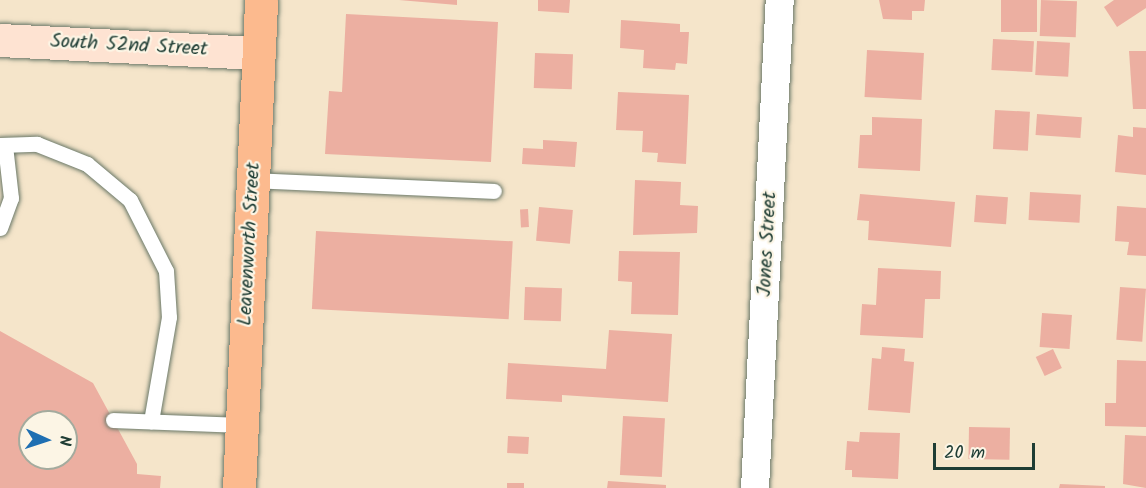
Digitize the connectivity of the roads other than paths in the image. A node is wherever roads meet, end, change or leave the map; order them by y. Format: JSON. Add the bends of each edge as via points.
{"nodes":[{"id":1,"x":261,"y":0,"type":"edge"},
{"id":2,"x":780,"y":0,"type":"edge"},
{"id":3,"x":0,"y":40,"type":"edge"},
{"id":4,"x":259,"y":53,"type":"junction"},
{"id":5,"x":2,"y":145,"type":"edge"},
{"id":6,"x":253,"y":180,"type":"junction"},
{"id":7,"x":494,"y":191,"type":"dead end"},
{"id":8,"x":0,"y":228,"type":"edge"},
{"id":9,"x":113,"y":420,"type":"dead end"},
{"id":10,"x":152,"y":421,"type":"junction"},
{"id":11,"x":242,"y":426,"type":"junction"},
{"id":12,"x":239,"y":488,"type":"edge"},
{"id":13,"x":755,"y":488,"type":"edge"}],
"edges":[{"from":1,"to":4,"type":"main road","name":"Leavenworth Street"},
{"from":2,"to":13,"type":"street","name":"Jones Street"},
{"from":3,"to":4,"type":"street","name":"South 52nd Street"},
{"from":4,"to":6,"type":"main road","name":"Leavenworth Street"},
{"from":5,"to":8,"type":"lane","via":[[10,198]]},
{"from":5,"to":10,"type":"lane","via":[[37,144],[87,164],[130,200],[166,271],[169,317]]},
{"from":6,"to":7,"type":"lane"},
{"from":6,"to":11,"type":"main road","name":"Leavenworth Street"},
{"from":9,"to":10,"type":"lane"},
{"from":10,"to":11,"type":"lane"},
{"from":11,"to":12,"type":"main road","name":"Leavenworth Street"}]}
